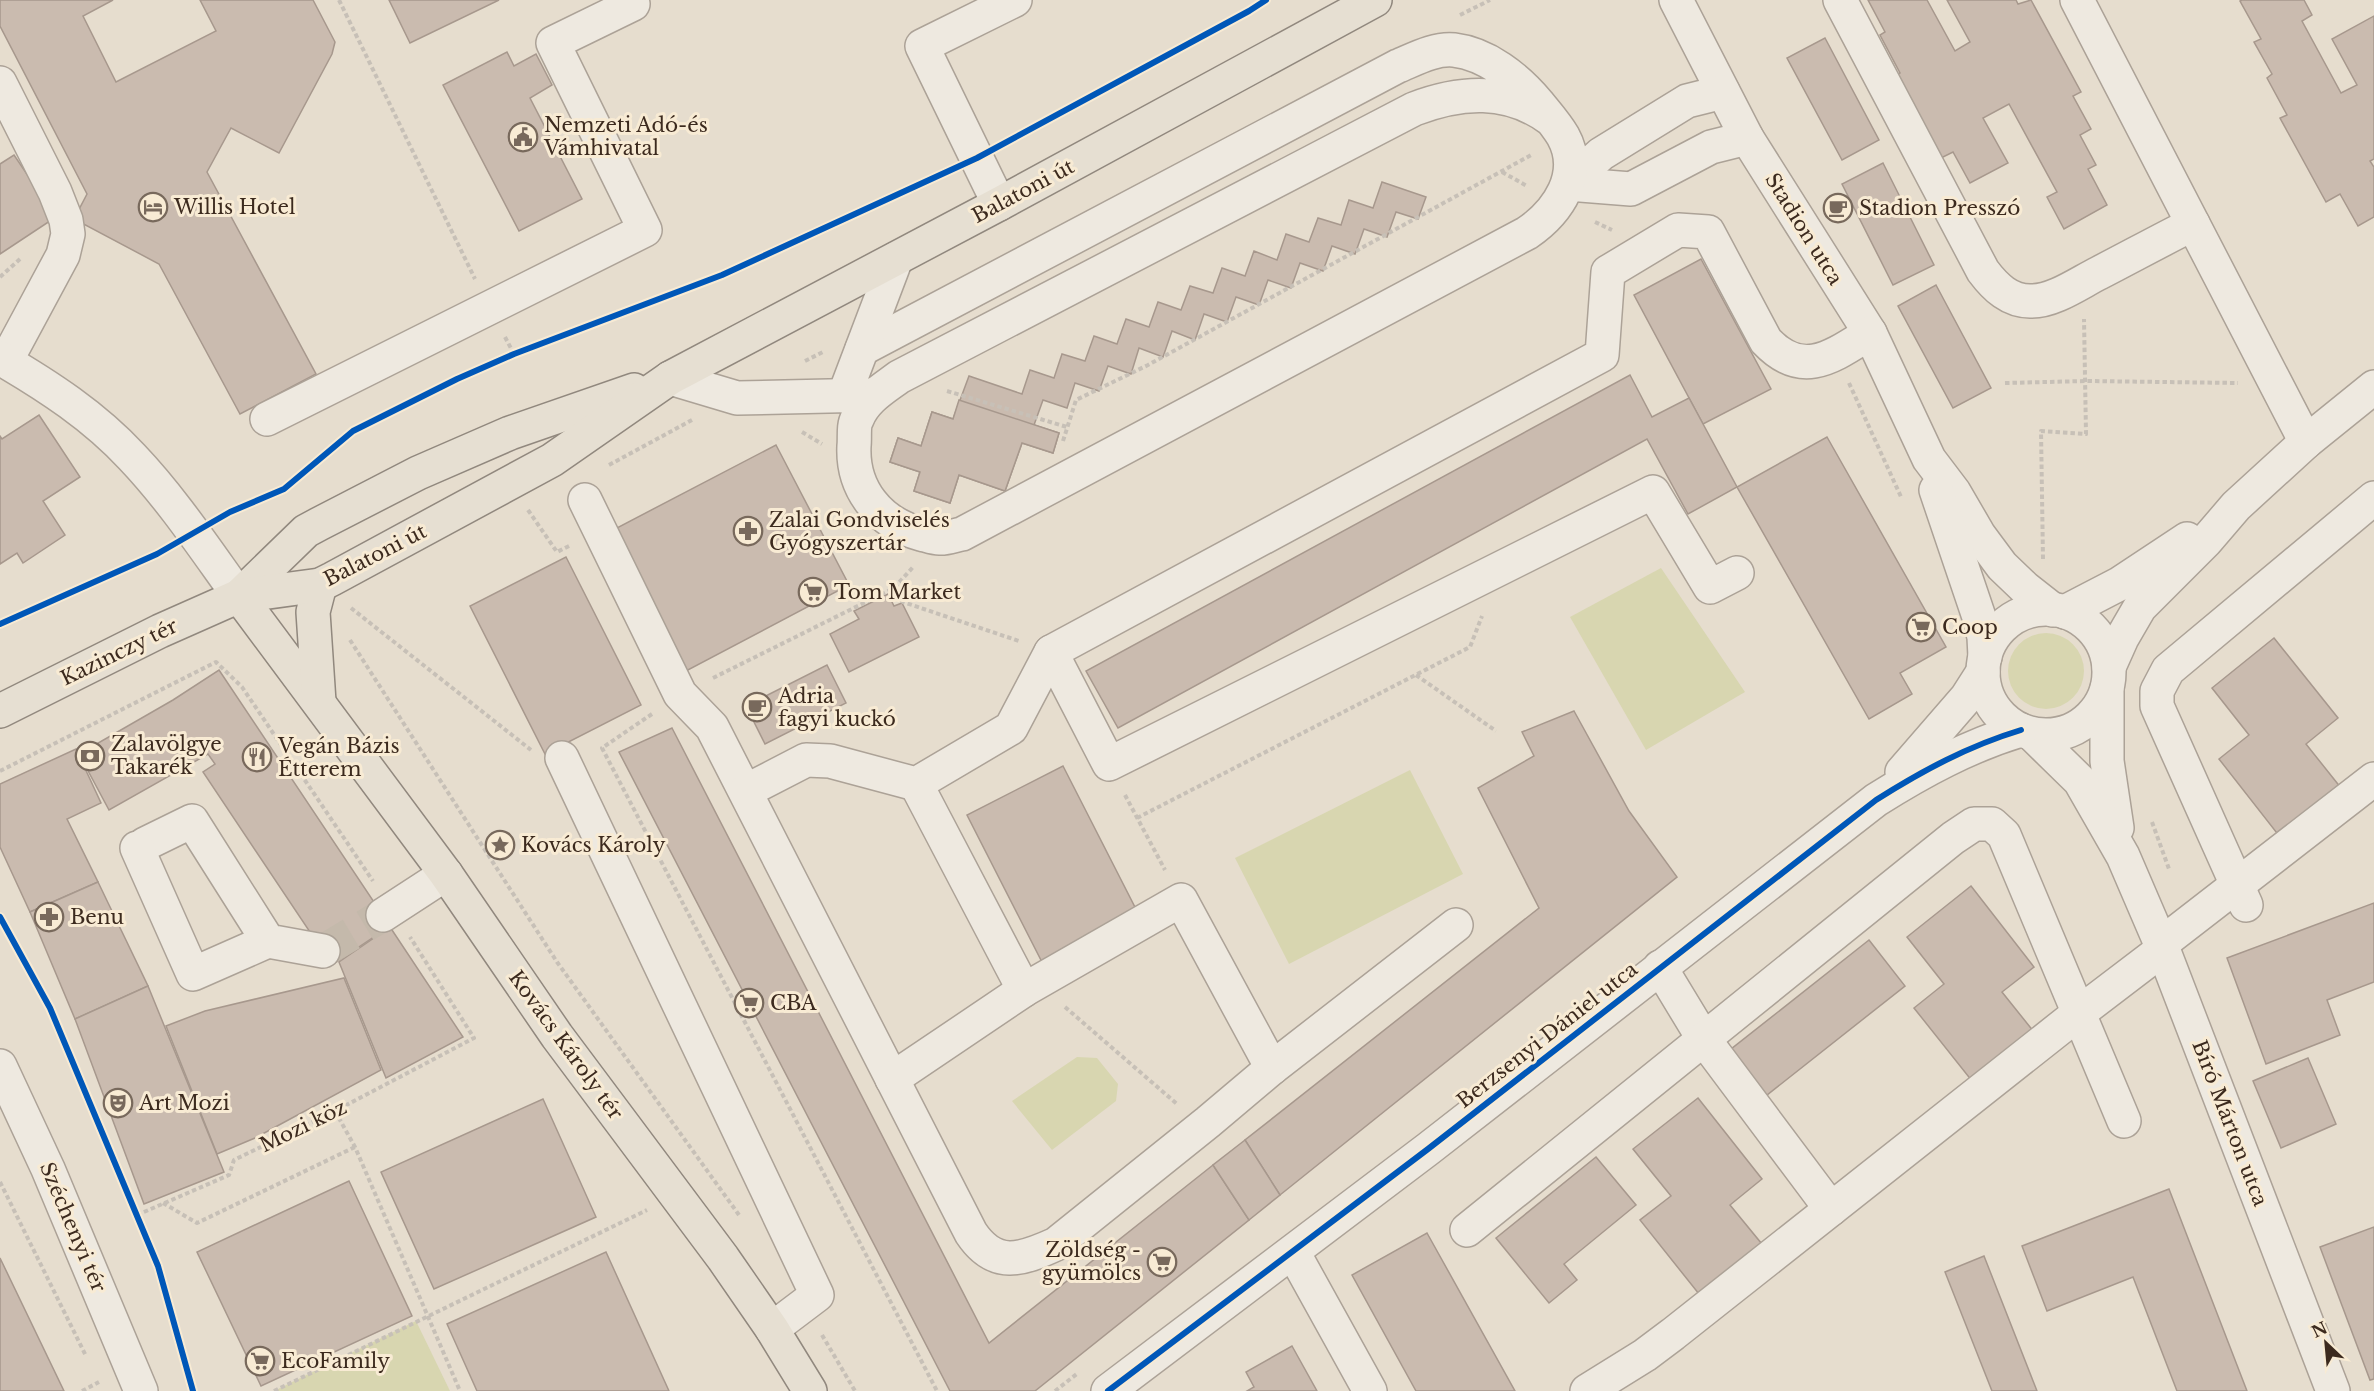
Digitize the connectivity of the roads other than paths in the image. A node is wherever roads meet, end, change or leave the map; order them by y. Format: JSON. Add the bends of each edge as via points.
{"nodes":[{"id":1,"x":631,"y":0,"type":"edge"},
{"id":2,"x":1015,"y":0,"type":"edge"},
{"id":3,"x":1375,"y":0,"type":"edge"},
{"id":4,"x":1676,"y":0,"type":"edge"},
{"id":5,"x":1840,"y":0,"type":"edge"},
{"id":6,"x":2077,"y":0,"type":"edge"},
{"id":7,"x":0,"y":83,"type":"edge"},
{"id":8,"x":1723,"y":92,"type":"junction"},
{"id":9,"x":1556,"y":127,"type":"junction"},
{"id":10,"x":1747,"y":138,"type":"junction"},
{"id":11,"x":1568,"y":184,"type":"junction"},
{"id":12,"x":999,"y":204,"type":"junction"},
{"id":13,"x":2193,"y":224,"type":"junction"},
{"id":14,"x":896,"y":259,"type":"junction"},
{"id":15,"x":1870,"y":333,"type":"junction"},
{"id":16,"x":862,"y":349,"type":"junction"},
{"id":17,"x":3,"y":359,"type":"edge"},
{"id":18,"x":670,"y":378,"type":"junction"},
{"id":19,"x":2374,"y":387,"type":"edge"},
{"id":20,"x":859,"y":396,"type":"junction"},
{"id":21,"x":267,"y":419,"type":"dead end"},
{"id":22,"x":2306,"y":442,"type":"junction"},
{"id":23,"x":1929,"y":459,"type":"junction"},
{"id":24,"x":2374,"y":498,"type":"edge"},
{"id":25,"x":585,"y":500,"type":"dead end"},
{"id":26,"x":2236,"y":506,"type":"junction"},
{"id":27,"x":1737,"y":573,"type":"dead end"},
{"id":28,"x":320,"y":585,"type":"junction"},
{"id":29,"x":239,"y":596,"type":"junction"},
{"id":30,"x":2059,"y":611,"type":"junction"},
{"id":31,"x":1051,"y":651,"type":"junction"},
{"id":32,"x":1984,"y":665,"type":"junction"},
{"id":33,"x":2108,"y":678,"type":"junction"},
{"id":34,"x":319,"y":702,"type":"junction"},
{"id":35,"x":0,"y":711,"type":"edge"},
{"id":36,"x":2026,"y":732,"type":"junction"},
{"id":37,"x":562,"y":758,"type":"road end"},
{"id":38,"x":2374,"y":779,"type":"edge"},
{"id":39,"x":916,"y":784,"type":"junction"},
{"id":40,"x":746,"y":791,"type":"junction"},
{"id":41,"x":1876,"y":800,"type":"junction"},
{"id":42,"x":2123,"y":856,"type":"junction"},
{"id":43,"x":446,"y":874,"type":"junction"},
{"id":44,"x":2241,"y":895,"type":"junction"},
{"id":45,"x":388,"y":912,"type":"tunnel mouth"},
{"id":46,"x":1456,"y":925,"type":"dead end"},
{"id":47,"x":268,"y":940,"type":"junction"},
{"id":48,"x":2162,"y":947,"type":"junction"},
{"id":49,"x":323,"y":951,"type":"tunnel mouth"},
{"id":50,"x":1660,"y":967,"type":"junction"},
{"id":51,"x":1031,"y":986,"type":"junction"},
{"id":52,"x":2079,"y":1013,"type":"junction"},
{"id":53,"x":1704,"y":1038,"type":"junction"},
{"id":54,"x":0,"y":1066,"type":"edge"},
{"id":55,"x":1272,"y":1068,"type":"junction"},
{"id":56,"x":892,"y":1079,"type":"junction"},
{"id":57,"x":2124,"y":1121,"type":"dead end"},
{"id":58,"x":1831,"y":1209,"type":"junction"},
{"id":59,"x":1467,"y":1230,"type":"dead end"},
{"id":60,"x":1293,"y":1252,"type":"junction"},
{"id":61,"x":772,"y":1329,"type":"junction"},
{"id":62,"x":141,"y":1391,"type":"edge"},
{"id":63,"x":810,"y":1391,"type":"edge"},
{"id":64,"x":1108,"y":1391,"type":"edge"},
{"id":65,"x":1370,"y":1391,"type":"edge"},
{"id":66,"x":1587,"y":1391,"type":"edge"},
{"id":67,"x":2333,"y":1391,"type":"edge"}],
"edges":[{"from":1,"to":21,"type":"street","via":[[633,4],[553,43],[645,230]]},
{"from":2,"to":12,"type":"street","via":[[922,46]]},
{"from":3,"to":12,"type":"main road","name":"Balatoni út"},
{"from":4,"to":8,"type":"street","name":"Stadion utca"},
{"from":5,"to":13,"type":"street","via":[[1983,271],[2006,294],[2018,300],[2041,300]]},
{"from":6,"to":13,"type":"street"},
{"from":7,"to":17,"type":"street","via":[[55,192],[68,234],[63,255]]},
{"from":8,"to":10,"type":"street","name":"Stadion utca"},
{"from":8,"to":11,"type":"street","via":[[1687,102],[1601,154]]},
{"from":9,"to":11,"type":"street","via":[[1569,159]]},
{"from":9,"to":16,"type":"street","via":[[1531,95],[1492,63],[1472,54],[1440,50],[1398,66]]},
{"from":9,"to":20,"type":"street","via":[[1532,105],[1514,98],[1448,98],[1414,109]]},
{"from":10,"to":11,"type":"street","via":[[1710,147],[1631,189]]},
{"from":10,"to":15,"type":"street","name":"Stadion utca"},
{"from":11,"to":20,"type":"street","via":[[1560,204],[1527,233],[962,534],[939,538],[910,531],[894,524],[868,501],[854,464]]},
{"from":12,"to":14,"type":"main road","name":"Balatoni út"},
{"from":13,"to":22,"type":"street"},
{"from":14,"to":16,"type":"street"},
{"from":14,"to":18,"type":"main road","name":"Balatoni út"},
{"from":15,"to":23,"type":"street","name":"Stadion utca"},
{"from":15,"to":31,"type":"street","via":[[1815,362],[1802,362],[1776,352],[1766,341],[1708,232],[1678,231],[1608,272],[1602,355]]},
{"from":16,"to":20,"type":"street"},
{"from":17,"to":29,"type":"street","via":[[77,407],[132,457]]},
{"from":18,"to":20,"type":"street","via":[[738,398]]},
{"from":18,"to":28,"type":"main road","name":"Balatoni út","via":[[552,460]]},
{"from":18,"to":29,"type":"main road","name":"Balatoni út","via":[[510,433],[418,473],[306,531]]},
{"from":19,"to":22,"type":"street"},
{"from":22,"to":26,"type":"street"},
{"from":23,"to":30,"type":"street","name":"Stadion utca","via":[[2002,566],[2025,588]]},
{"from":23,"to":32,"type":"street","name":"Stadion utca","via":[[1941,507],[1979,617]]},
{"from":24,"to":44,"type":"street","via":[[2168,670],[2157,691],[2157,706]]},
{"from":25,"to":40,"type":"street","via":[[680,694],[712,727]]},
{"from":26,"to":30,"type":"street","via":[[2119,584]]},
{"from":26,"to":33,"type":"street","via":[[2140,607],[2122,638]]},
{"from":27,"to":31,"type":"street","via":[[1710,587],[1653,492],[1109,764]]},
{"from":28,"to":29,"type":"main road","name":"Balatoni út"},
{"from":28,"to":34,"type":"main road","via":[[313,612]]},
{"from":29,"to":34,"type":"main road","name":"Kovács Károly tér"},
{"from":29,"to":35,"type":"main road","name":"Kazinczy tér"},
{"from":30,"to":32,"type":"street","via":[[2028,612],[2005,625],[1993,640]]},
{"from":30,"to":33,"type":"street","via":[[2084,622],[2099,637],[2108,657]]},
{"from":31,"to":39,"type":"street","via":[[1011,728]]},
{"from":32,"to":36,"type":"street","via":[[1990,700],[2008,723]]},
{"from":32,"to":41,"type":"street","name":"Berzsenyi Dániel utca","via":[[1947,722]]},
{"from":33,"to":36,"type":"street","via":[[2096,711],[2078,726],[2056,735]]},
{"from":33,"to":42,"type":"street","name":"Bíró Márton utca","via":[[2107,761]]},
{"from":34,"to":43,"type":"main road","name":"Kovács Károly tér"},
{"from":36,"to":41,"type":"street","name":"Berzsenyi Dániel utca","via":[[1964,749]]},
{"from":36,"to":42,"type":"street","name":"Bíró Márton utca","via":[[2080,781]]},
{"from":37,"to":61,"type":"street","via":[[817,1295]]},
{"from":38,"to":44,"type":"street"},
{"from":39,"to":40,"type":"street","via":[[830,761],[806,760]]},
{"from":39,"to":51,"type":"street"},
{"from":40,"to":56,"type":"street"},
{"from":41,"to":50,"type":"street","name":"Berzsenyi Dániel utca"},
{"from":42,"to":48,"type":"street","name":"Bíró Márton utca"},
{"from":43,"to":45,"type":"street"},
{"from":43,"to":61,"type":"main road","name":"Kovács Károly tér","via":[[557,1035]]},
{"from":44,"to":48,"type":"street"},
{"from":46,"to":55,"type":"street"},
{"from":47,"to":47,"type":"street","via":[[193,974],[141,846],[192,821]]},
{"from":47,"to":49,"type":"street"},
{"from":48,"to":52,"type":"street"},
{"from":48,"to":67,"type":"street","name":"Bíró Márton utca"},
{"from":50,"to":53,"type":"street"},
{"from":50,"to":60,"type":"street","name":"Berzsenyi Dániel utca"},
{"from":51,"to":55,"type":"street","via":[[1181,900]]},
{"from":51,"to":56,"type":"street"},
{"from":52,"to":53,"type":"street","via":[[2004,835],[1992,824],[1974,824]]},
{"from":52,"to":57,"type":"street"},
{"from":52,"to":58,"type":"street"},
{"from":53,"to":58,"type":"street"},
{"from":53,"to":59,"type":"street"},
{"from":54,"to":62,"type":"street","name":"Széchenyi tér","via":[[48,1169]]},
{"from":55,"to":56,"type":"street","via":[[1056,1244],[1032,1255],[1013,1258],[997,1257],[981,1247],[971,1233]]},
{"from":58,"to":66,"type":"street","via":[[1645,1355]]},
{"from":60,"to":64,"type":"street","name":"Berzsenyi Dániel utca"},
{"from":60,"to":65,"type":"street"},
{"from":61,"to":63,"type":"main road","name":"Kovács Károly tér"}]}
